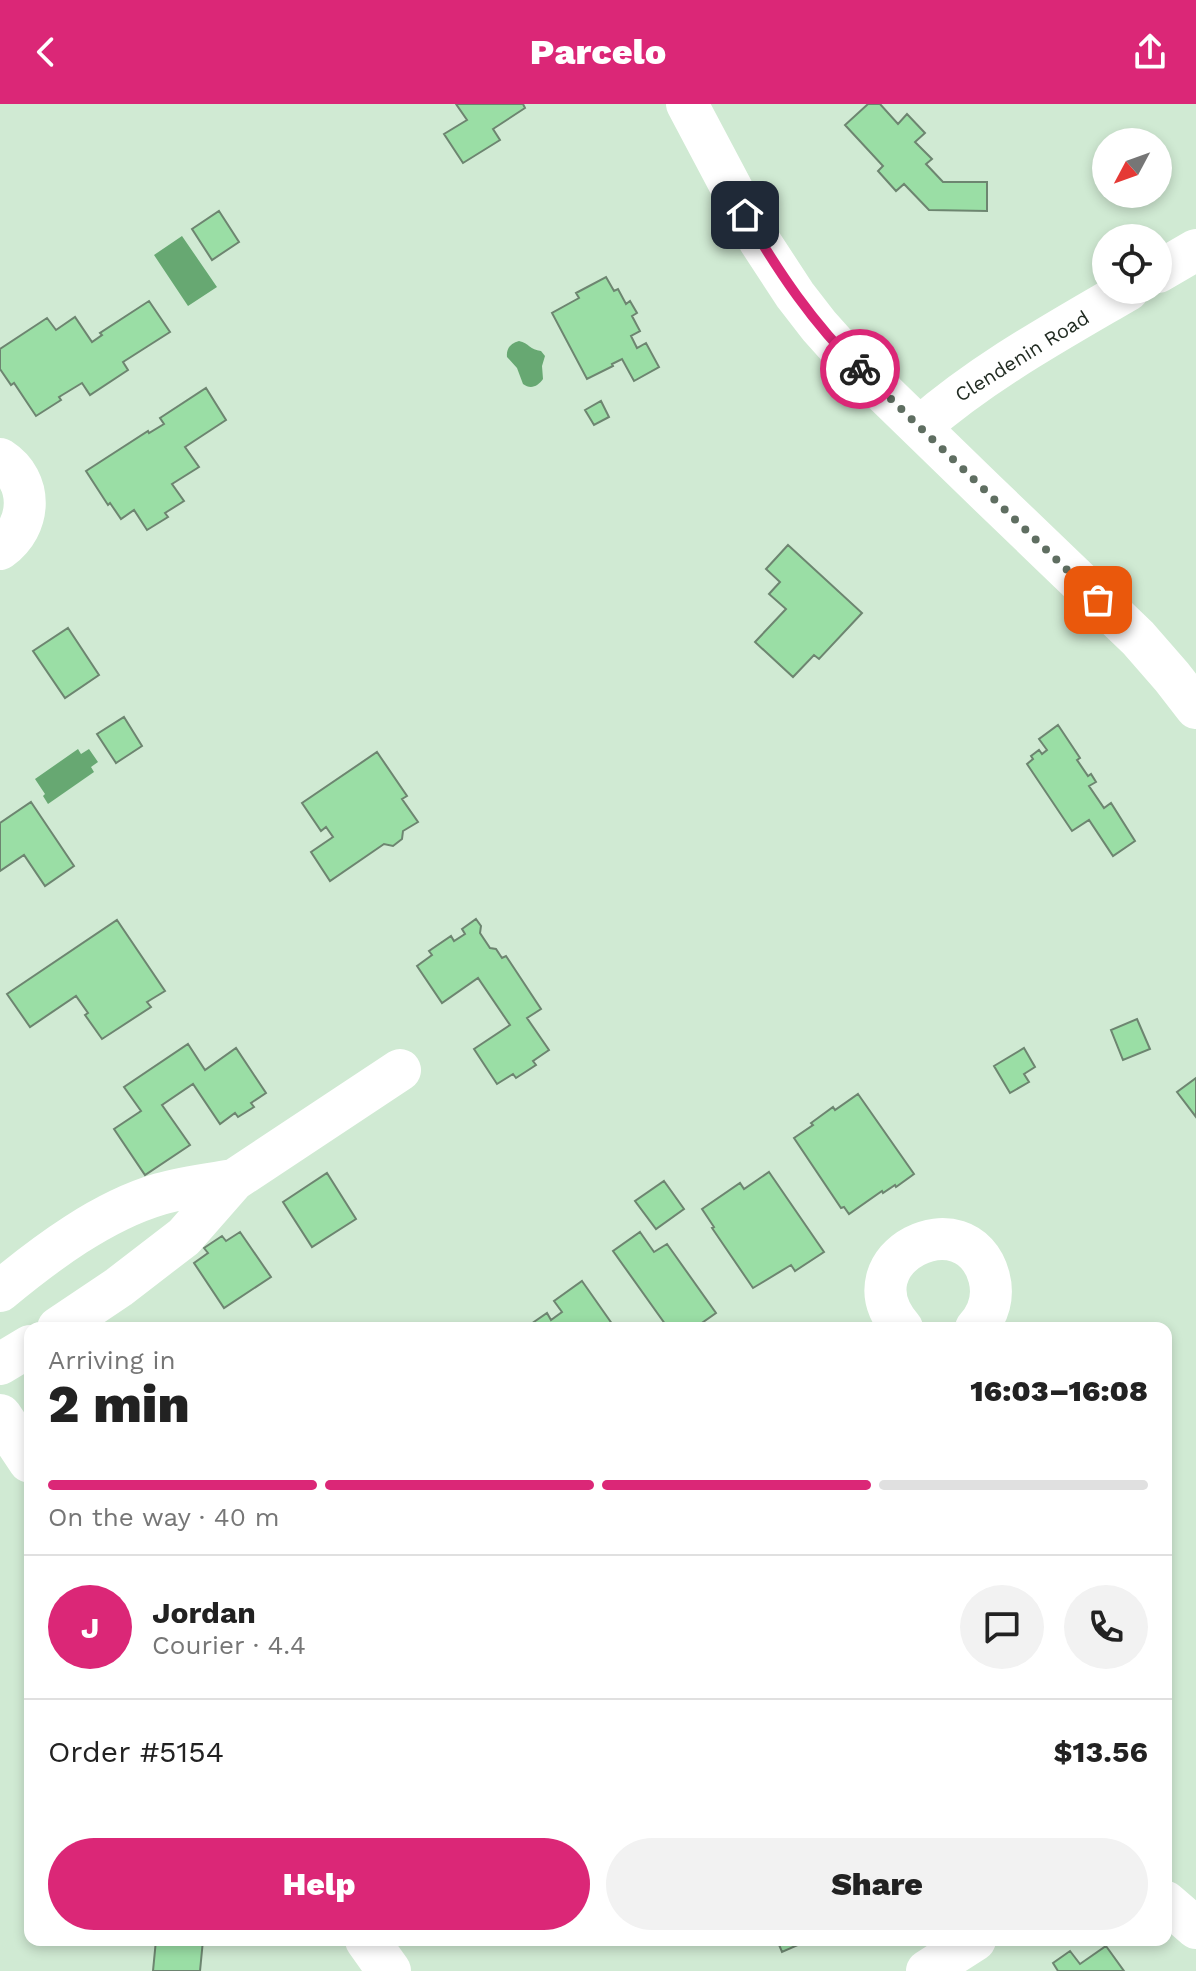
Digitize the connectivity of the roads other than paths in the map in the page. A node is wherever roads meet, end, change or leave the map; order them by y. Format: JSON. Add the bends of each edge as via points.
{"nodes":[{"id":1,"x":687,"y":104,"type":"edge"},
{"id":2,"x":1196,"y":250,"type":"edge"},
{"id":3,"x":1172,"y":264,"type":"edge"},
{"id":4,"x":1104,"y":304,"type":"edge"},
{"id":5,"x":920,"y":427,"type":"junction"},
{"id":6,"x":0,"y":459,"type":"edge"},
{"id":7,"x":0,"y":549,"type":"edge"},
{"id":8,"x":1196,"y":708,"type":"edge"},
{"id":9,"x":400,"y":1070,"type":"dead end"},
{"id":10,"x":234,"y":1180,"type":"junction"},
{"id":11,"x":0,"y":1291,"type":"edge"},
{"id":12,"x":67,"y":1322,"type":"edge"},
{"id":13,"x":896,"y":1322,"type":"edge"},
{"id":14,"x":980,"y":1322,"type":"edge"},
{"id":15,"x":24,"y":1350,"type":"edge"},
{"id":16,"x":0,"y":1364,"type":"edge"},
{"id":17,"x":0,"y":1416,"type":"edge"},
{"id":18,"x":24,"y":1452,"type":"edge"},
{"id":19,"x":1172,"y":1907,"type":"edge"},
{"id":20,"x":1196,"y":1928,"type":"edge"},
{"id":21,"x":371,"y":1946,"type":"edge"},
{"id":22,"x":966,"y":1946,"type":"edge"},
{"id":23,"x":389,"y":1971,"type":"edge"},
{"id":24,"x":927,"y":1971,"type":"edge"}],
"edges":[{"from":1,"to":5,"type":"street","via":[[745,215],[795,295],[845,355]]},
{"from":2,"to":3,"type":"street"},
{"from":4,"to":5,"type":"street","name":"Clendenin Road","via":[[1010,360]]},
{"from":5,"to":8,"type":"street","via":[[1138,638]]},
{"from":6,"to":7,"type":"street","via":[[19,479],[26,509],[17,532]]},
{"from":9,"to":10,"type":"street"},
{"from":10,"to":11,"type":"street","via":[[162,1193],[113,1214]]},
{"from":10,"to":12,"type":"street","via":[[184,1237]]},
{"from":13,"to":14,"type":"street","via":[[887,1289],[891,1271],[911,1247],[940,1239],[972,1250],[988,1273],[992,1292]]},
{"from":15,"to":16,"type":"street"},
{"from":17,"to":18,"type":"main road"},
{"from":19,"to":20,"type":"street"},
{"from":21,"to":23,"type":"main road"},
{"from":22,"to":24,"type":"street"}]}
